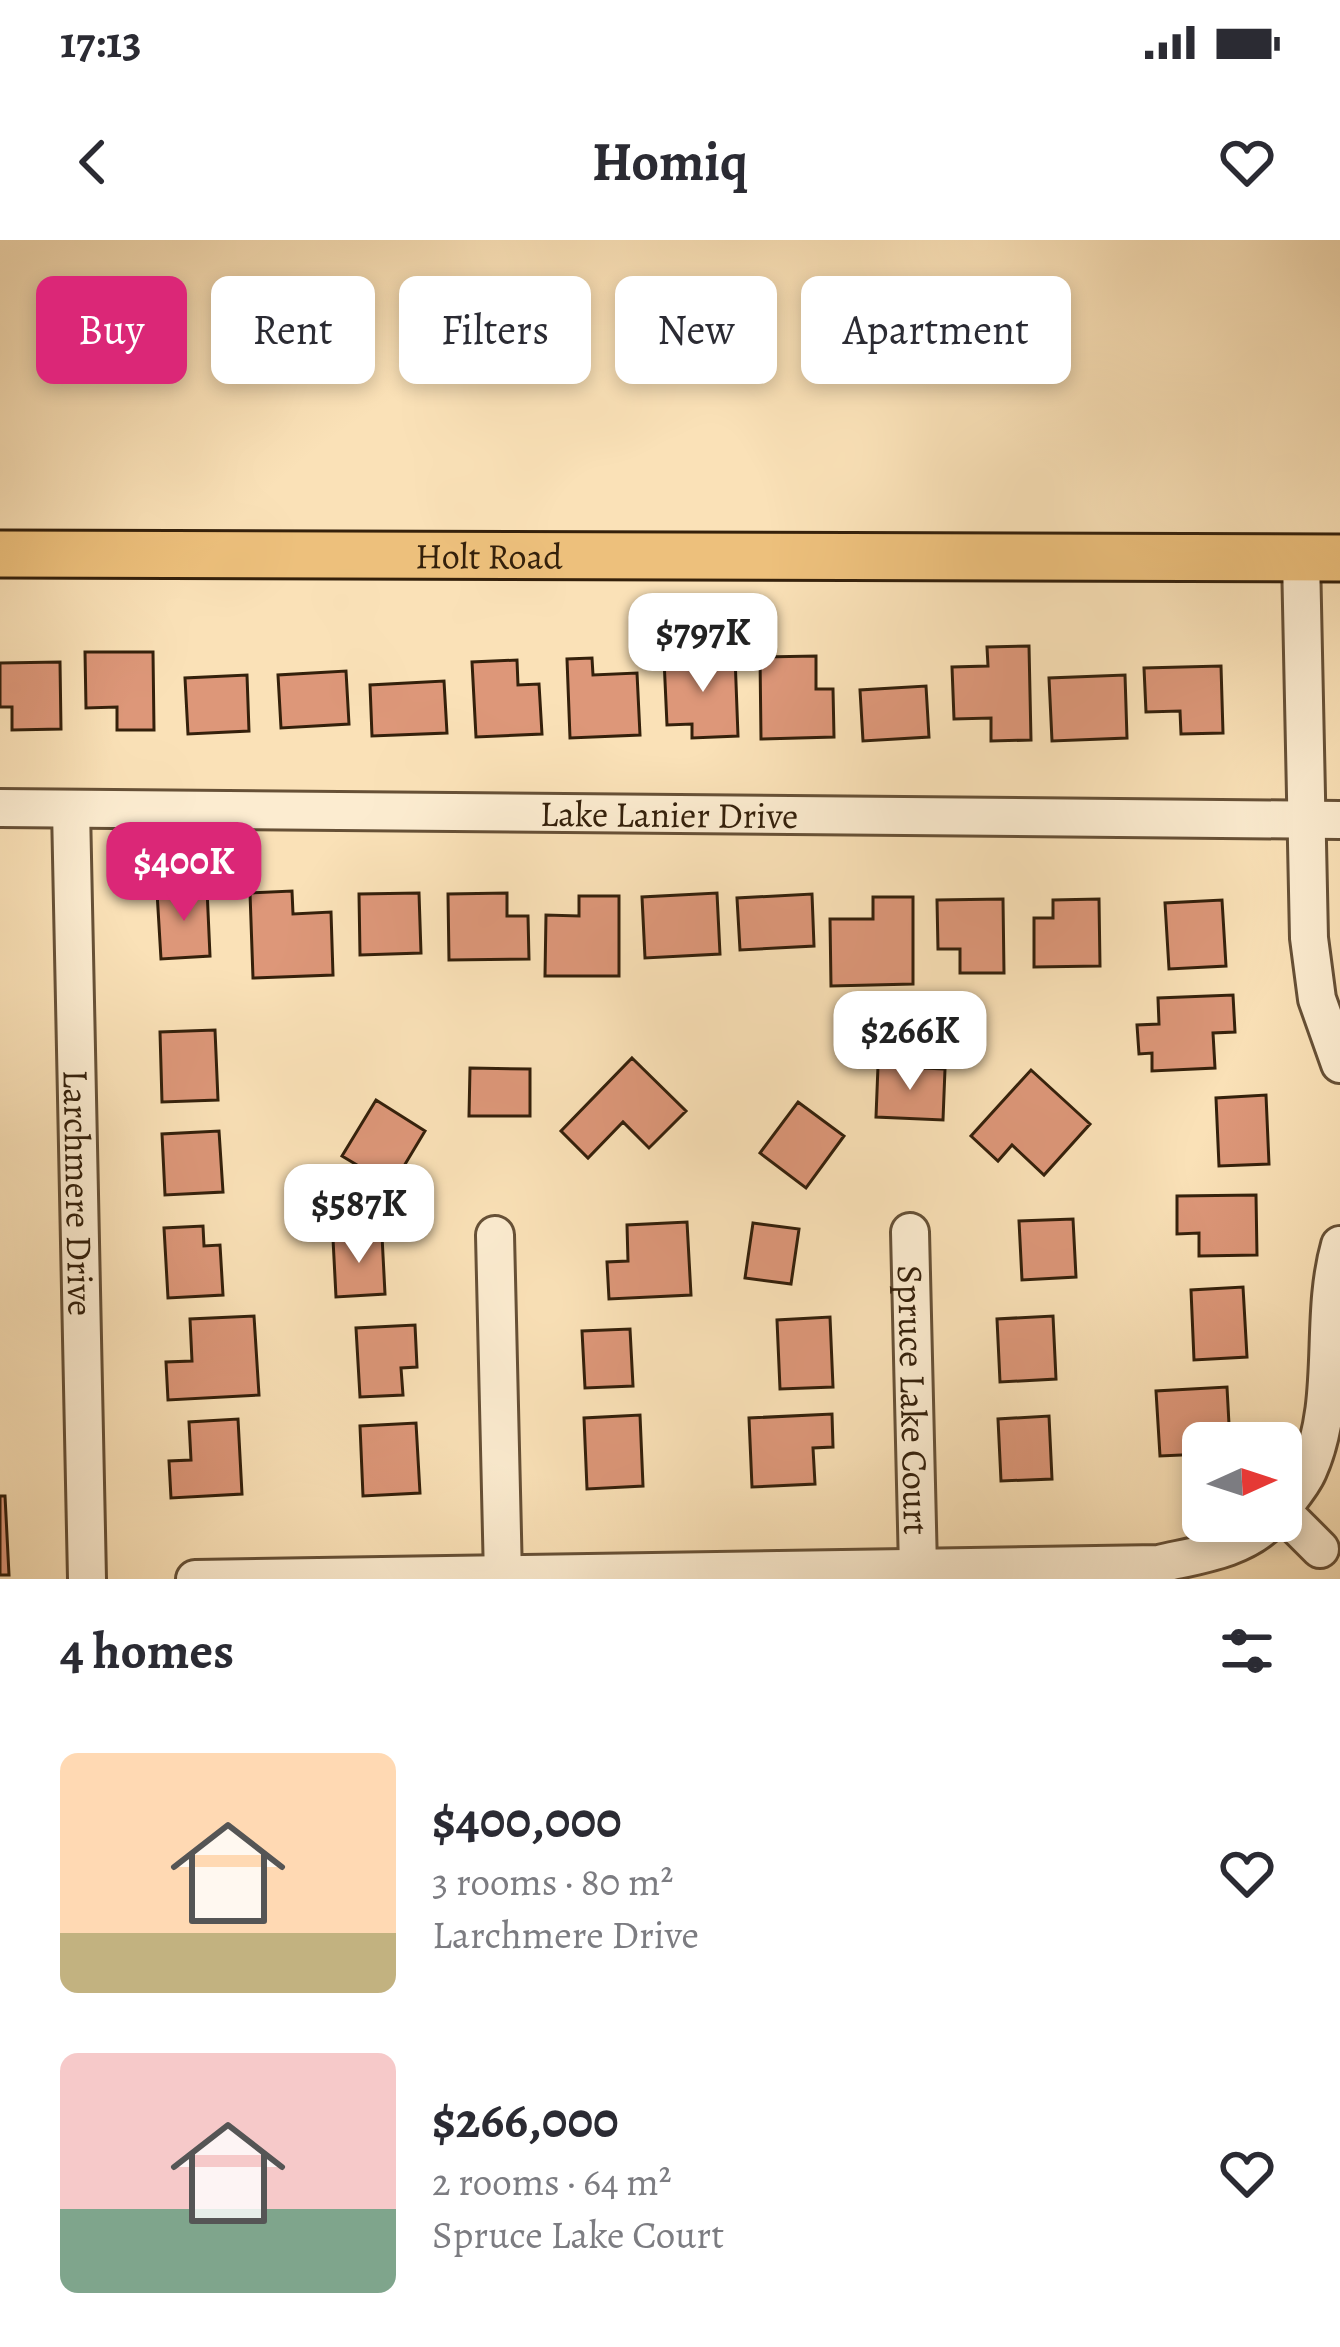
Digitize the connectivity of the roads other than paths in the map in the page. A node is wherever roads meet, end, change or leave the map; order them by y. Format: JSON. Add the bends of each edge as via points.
{"nodes":[{"id":1,"x":0,"y":554,"type":"edge"},
{"id":2,"x":1321,"y":558,"type":"edge"},
{"id":3,"x":0,"y":808,"type":"edge"},
{"id":4,"x":71,"y":809,"type":"junction"},
{"id":5,"x":1323,"y":820,"type":"edge"},
{"id":6,"x":1340,"y":1064,"type":"edge"},
{"id":7,"x":910,"y":1232,"type":"dead end"},
{"id":8,"x":495,"y":1235,"type":"dead end"},
{"id":9,"x":1340,"y":1245,"type":"edge"},
{"id":10,"x":1302,"y":1481,"type":"edge"},
{"id":11,"x":1302,"y":1531,"type":"edge"},
{"id":12,"x":1237,"y":1542,"type":"edge"},
{"id":13,"x":1320,"y":1549,"type":"dead end"},
{"id":14,"x":917,"y":1568,"type":"junction"},
{"id":15,"x":503,"y":1577,"type":"edge"},
{"id":16,"x":87,"y":1579,"type":"edge"},
{"id":17,"x":195,"y":1579,"type":"edge"}],
"edges":[{"from":1,"to":2,"type":"main road","name":"Holt Road"},
{"from":2,"to":5,"type":"street"},
{"from":3,"to":4,"type":"street","name":"Lake Lanier Drive"},
{"from":4,"to":5,"type":"street","name":"Lake Lanier Drive"},
{"from":4,"to":16,"type":"street","name":"Larchmere Drive"},
{"from":5,"to":6,"type":"street","via":[[1309,938],[1316,999]]},
{"from":7,"to":14,"type":"street","name":"Spruce Lake Court"},
{"from":8,"to":15,"type":"street"},
{"from":9,"to":10,"type":"street","via":[[1327,1318],[1323,1432]]},
{"from":11,"to":13,"type":"street"},
{"from":12,"to":14,"type":"street","via":[[1160,1564]]},
{"from":14,"to":15,"type":"street"},
{"from":15,"to":17,"type":"street"}]}
